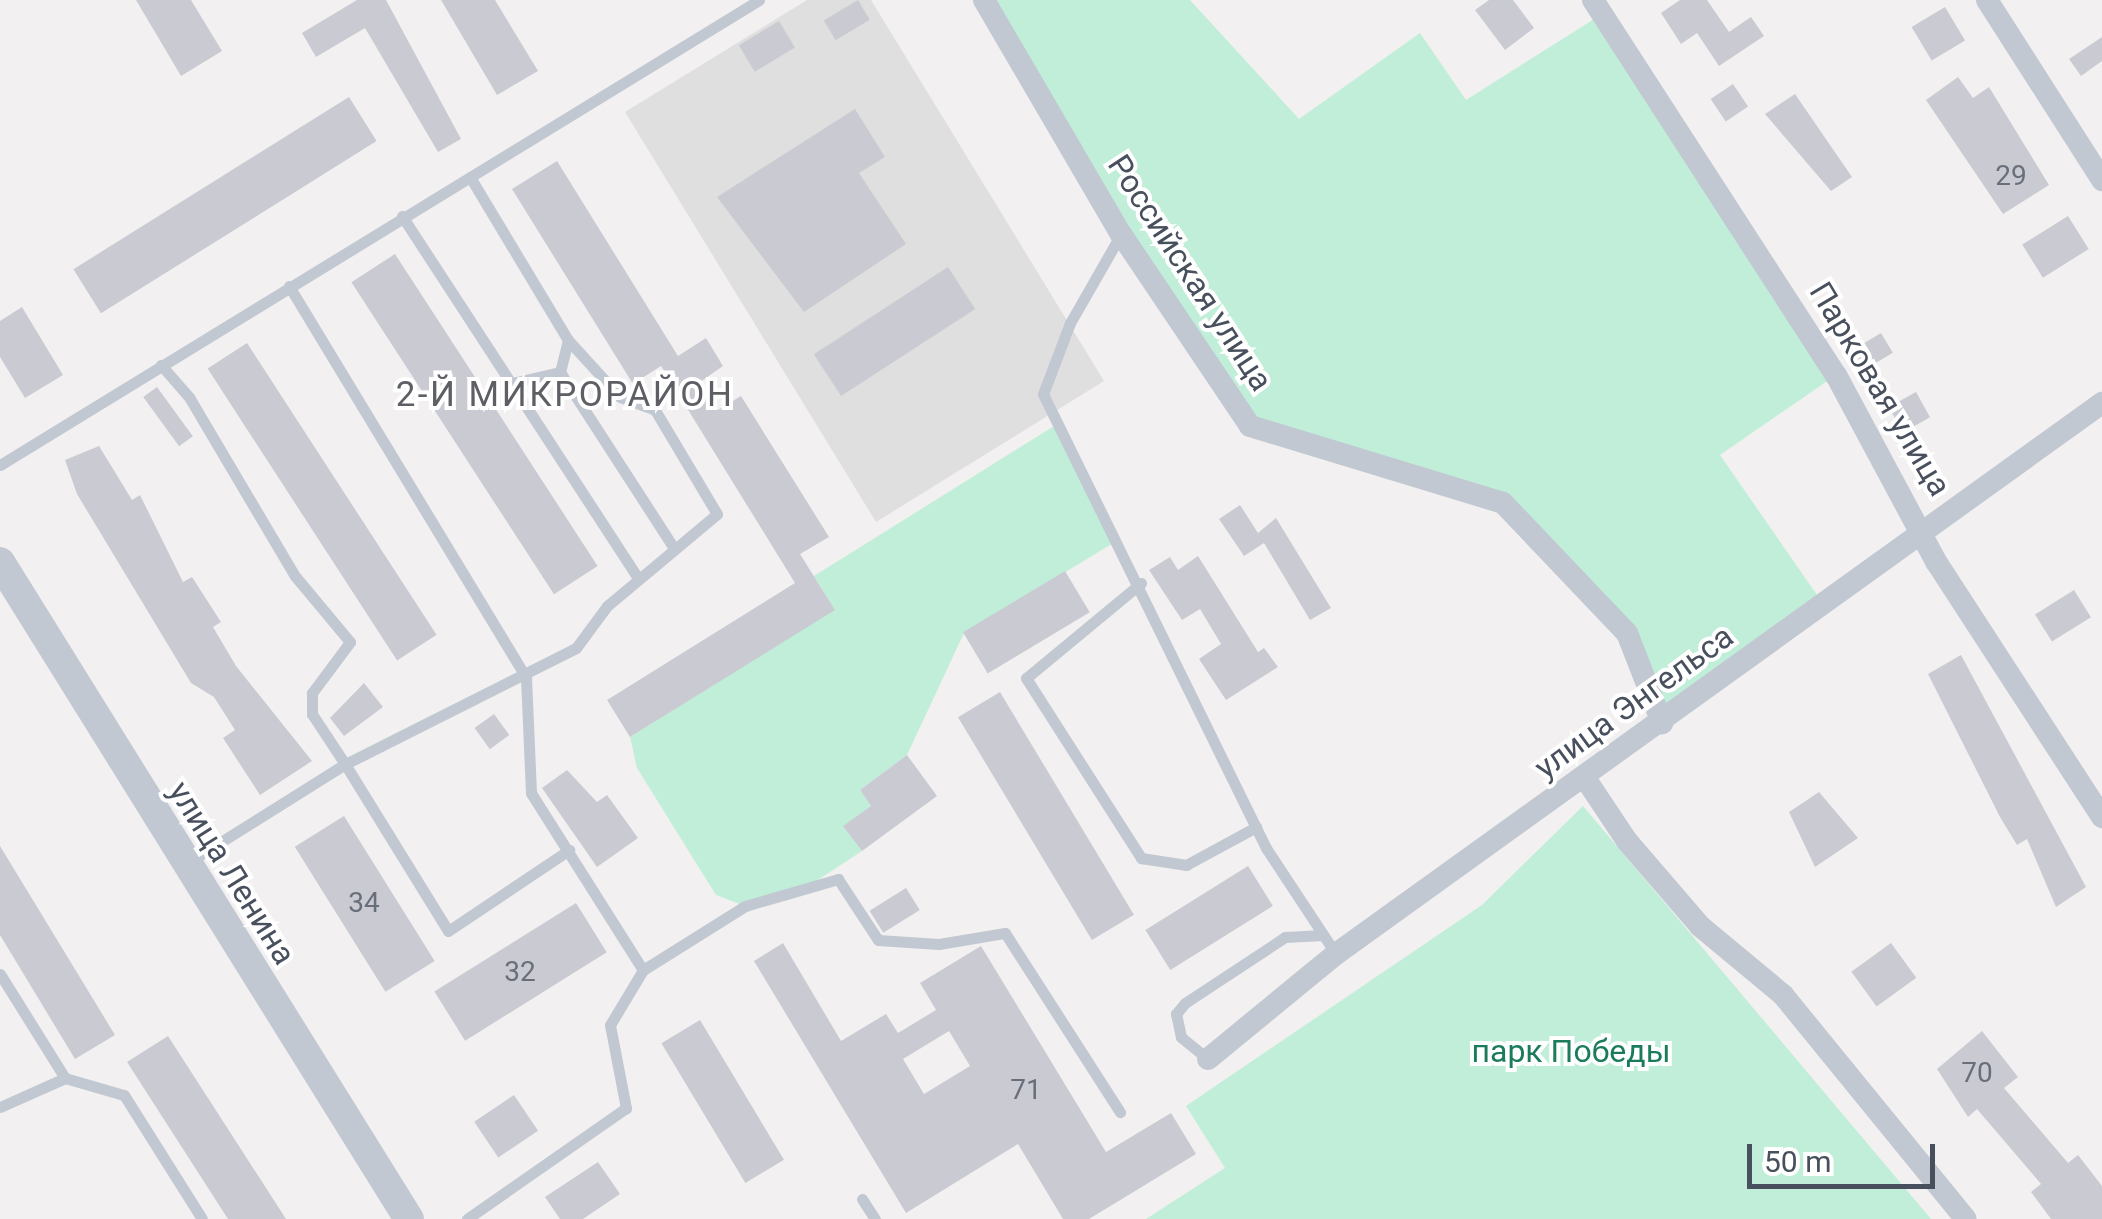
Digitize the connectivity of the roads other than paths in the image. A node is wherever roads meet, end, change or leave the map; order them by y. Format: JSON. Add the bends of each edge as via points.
{"nodes":[{"id":1,"x":759,"y":0,"type":"edge"},
{"id":2,"x":984,"y":0,"type":"edge"},
{"id":3,"x":1593,"y":0,"type":"edge"},
{"id":4,"x":1987,"y":0,"type":"edge"},
{"id":5,"x":470,"y":176,"type":"junction"},
{"id":6,"x":2102,"y":180,"type":"edge"},
{"id":7,"x":402,"y":216,"type":"junction"},
{"id":8,"x":1121,"y":234,"type":"junction"},
{"id":9,"x":288,"y":286,"type":"junction"},
{"id":10,"x":568,"y":340,"type":"junction"},
{"id":11,"x":160,"y":365,"type":"junction"},
{"id":12,"x":560,"y":372,"type":"junction"},
{"id":13,"x":512,"y":383,"type":"junction"},
{"id":14,"x":2102,"y":403,"type":"edge"},
{"id":15,"x":0,"y":465,"type":"edge"},
{"id":16,"x":1928,"y":530,"type":"junction"},
{"id":17,"x":673,"y":547,"type":"junction"},
{"id":18,"x":0,"y":562,"type":"edge"},
{"id":19,"x":638,"y":578,"type":"junction"},
{"id":20,"x":1141,"y":583,"type":"junction"},
{"id":21,"x":526,"y":678,"type":"junction"},
{"id":22,"x":1662,"y":723,"type":"junction"},
{"id":23,"x":345,"y":764,"type":"junction"},
{"id":24,"x":1585,"y":778,"type":"junction"},
{"id":25,"x":2102,"y":817,"type":"edge"},
{"id":26,"x":1256,"y":827,"type":"junction"},
{"id":27,"x":569,"y":850,"type":"junction"},
{"id":28,"x":185,"y":864,"type":"junction"},
{"id":29,"x":1330,"y":945,"type":"junction"},
{"id":30,"x":643,"y":970,"type":"junction"},
{"id":31,"x":0,"y":974,"type":"edge"},
{"id":32,"x":1208,"y":1059,"type":"joint"},
{"id":33,"x":65,"y":1078,"type":"junction"},
{"id":34,"x":0,"y":1107,"type":"edge"},
{"id":35,"x":1120,"y":1112,"type":"dead end"},
{"id":36,"x":862,"y":1199,"type":"dead end"},
{"id":37,"x":202,"y":1219,"type":"edge"},
{"id":38,"x":409,"y":1219,"type":"edge"},
{"id":39,"x":466,"y":1219,"type":"edge"},
{"id":40,"x":875,"y":1219,"type":"edge"},
{"id":41,"x":1966,"y":1219,"type":"edge"}],
"edges":[{"from":1,"to":5,"type":"lane"},
{"from":2,"to":8,"type":"street","name":"Российская улица"},
{"from":3,"to":16,"type":"street","name":"Парковая улица"},
{"from":4,"to":6,"type":"street"},
{"from":5,"to":7,"type":"lane"},
{"from":5,"to":10,"type":"lane"},
{"from":7,"to":9,"type":"lane"},
{"from":7,"to":13,"type":"lane"},
{"from":8,"to":20,"type":"lane","via":[[1070,323],[1043,394]]},
{"from":8,"to":22,"type":"street","name":"Российская улица","via":[[1250,426],[1477,492],[1553,547],[1627,633]]},
{"from":9,"to":11,"type":"lane"},
{"from":9,"to":21,"type":"lane"},
{"from":10,"to":12,"type":"lane"},
{"from":10,"to":17,"type":"lane","via":[[620,397],[655,410],[717,514]]},
{"from":11,"to":15,"type":"lane"},
{"from":11,"to":23,"type":"lane","via":[[189,396],[295,576],[350,642],[312,692],[312,714]]},
{"from":12,"to":13,"type":"lane"},
{"from":12,"to":17,"type":"lane"},
{"from":13,"to":19,"type":"lane"},
{"from":14,"to":16,"type":"street","name":"улица Энгельса"},
{"from":16,"to":22,"type":"street","name":"улица Энгельса"},
{"from":16,"to":25,"type":"street","name":"Парковая улица","via":[[1938,563]]},
{"from":17,"to":19,"type":"lane"},
{"from":18,"to":28,"type":"street","name":"улица Ленина"},
{"from":19,"to":21,"type":"lane","via":[[576,648]]},
{"from":20,"to":26,"type":"lane"},
{"from":20,"to":26,"type":"lane","via":[[1026,678],[1141,858],[1186,865]]},
{"from":21,"to":23,"type":"lane"},
{"from":21,"to":27,"type":"lane","via":[[531,792]]},
{"from":22,"to":24,"type":"street","name":"улица Энгельса"},
{"from":23,"to":27,"type":"lane","via":[[448,931]]},
{"from":23,"to":28,"type":"lane"},
{"from":24,"to":29,"type":"street","name":"улица Энгельса"},
{"from":24,"to":41,"type":"street","via":[[1700,926],[1783,994]]},
{"from":26,"to":29,"type":"lane"},
{"from":27,"to":30,"type":"lane"},
{"from":28,"to":38,"type":"street","name":"улица Ленина"},
{"from":29,"to":32,"type":"street","name":"улица Энгельса"},
{"from":29,"to":32,"type":"lane","via":[[1284,937],[1185,1003],[1176,1014],[1181,1036]]},
{"from":30,"to":35,"type":"lane","via":[[745,906],[838,879],[878,940],[939,944],[1004,934]]},
{"from":30,"to":39,"type":"lane","via":[[610,1025],[626,1108]]},
{"from":31,"to":33,"type":"lane"},
{"from":33,"to":34,"type":"lane"},
{"from":33,"to":37,"type":"lane","via":[[124,1095]]},
{"from":36,"to":40,"type":"lane"}]}
